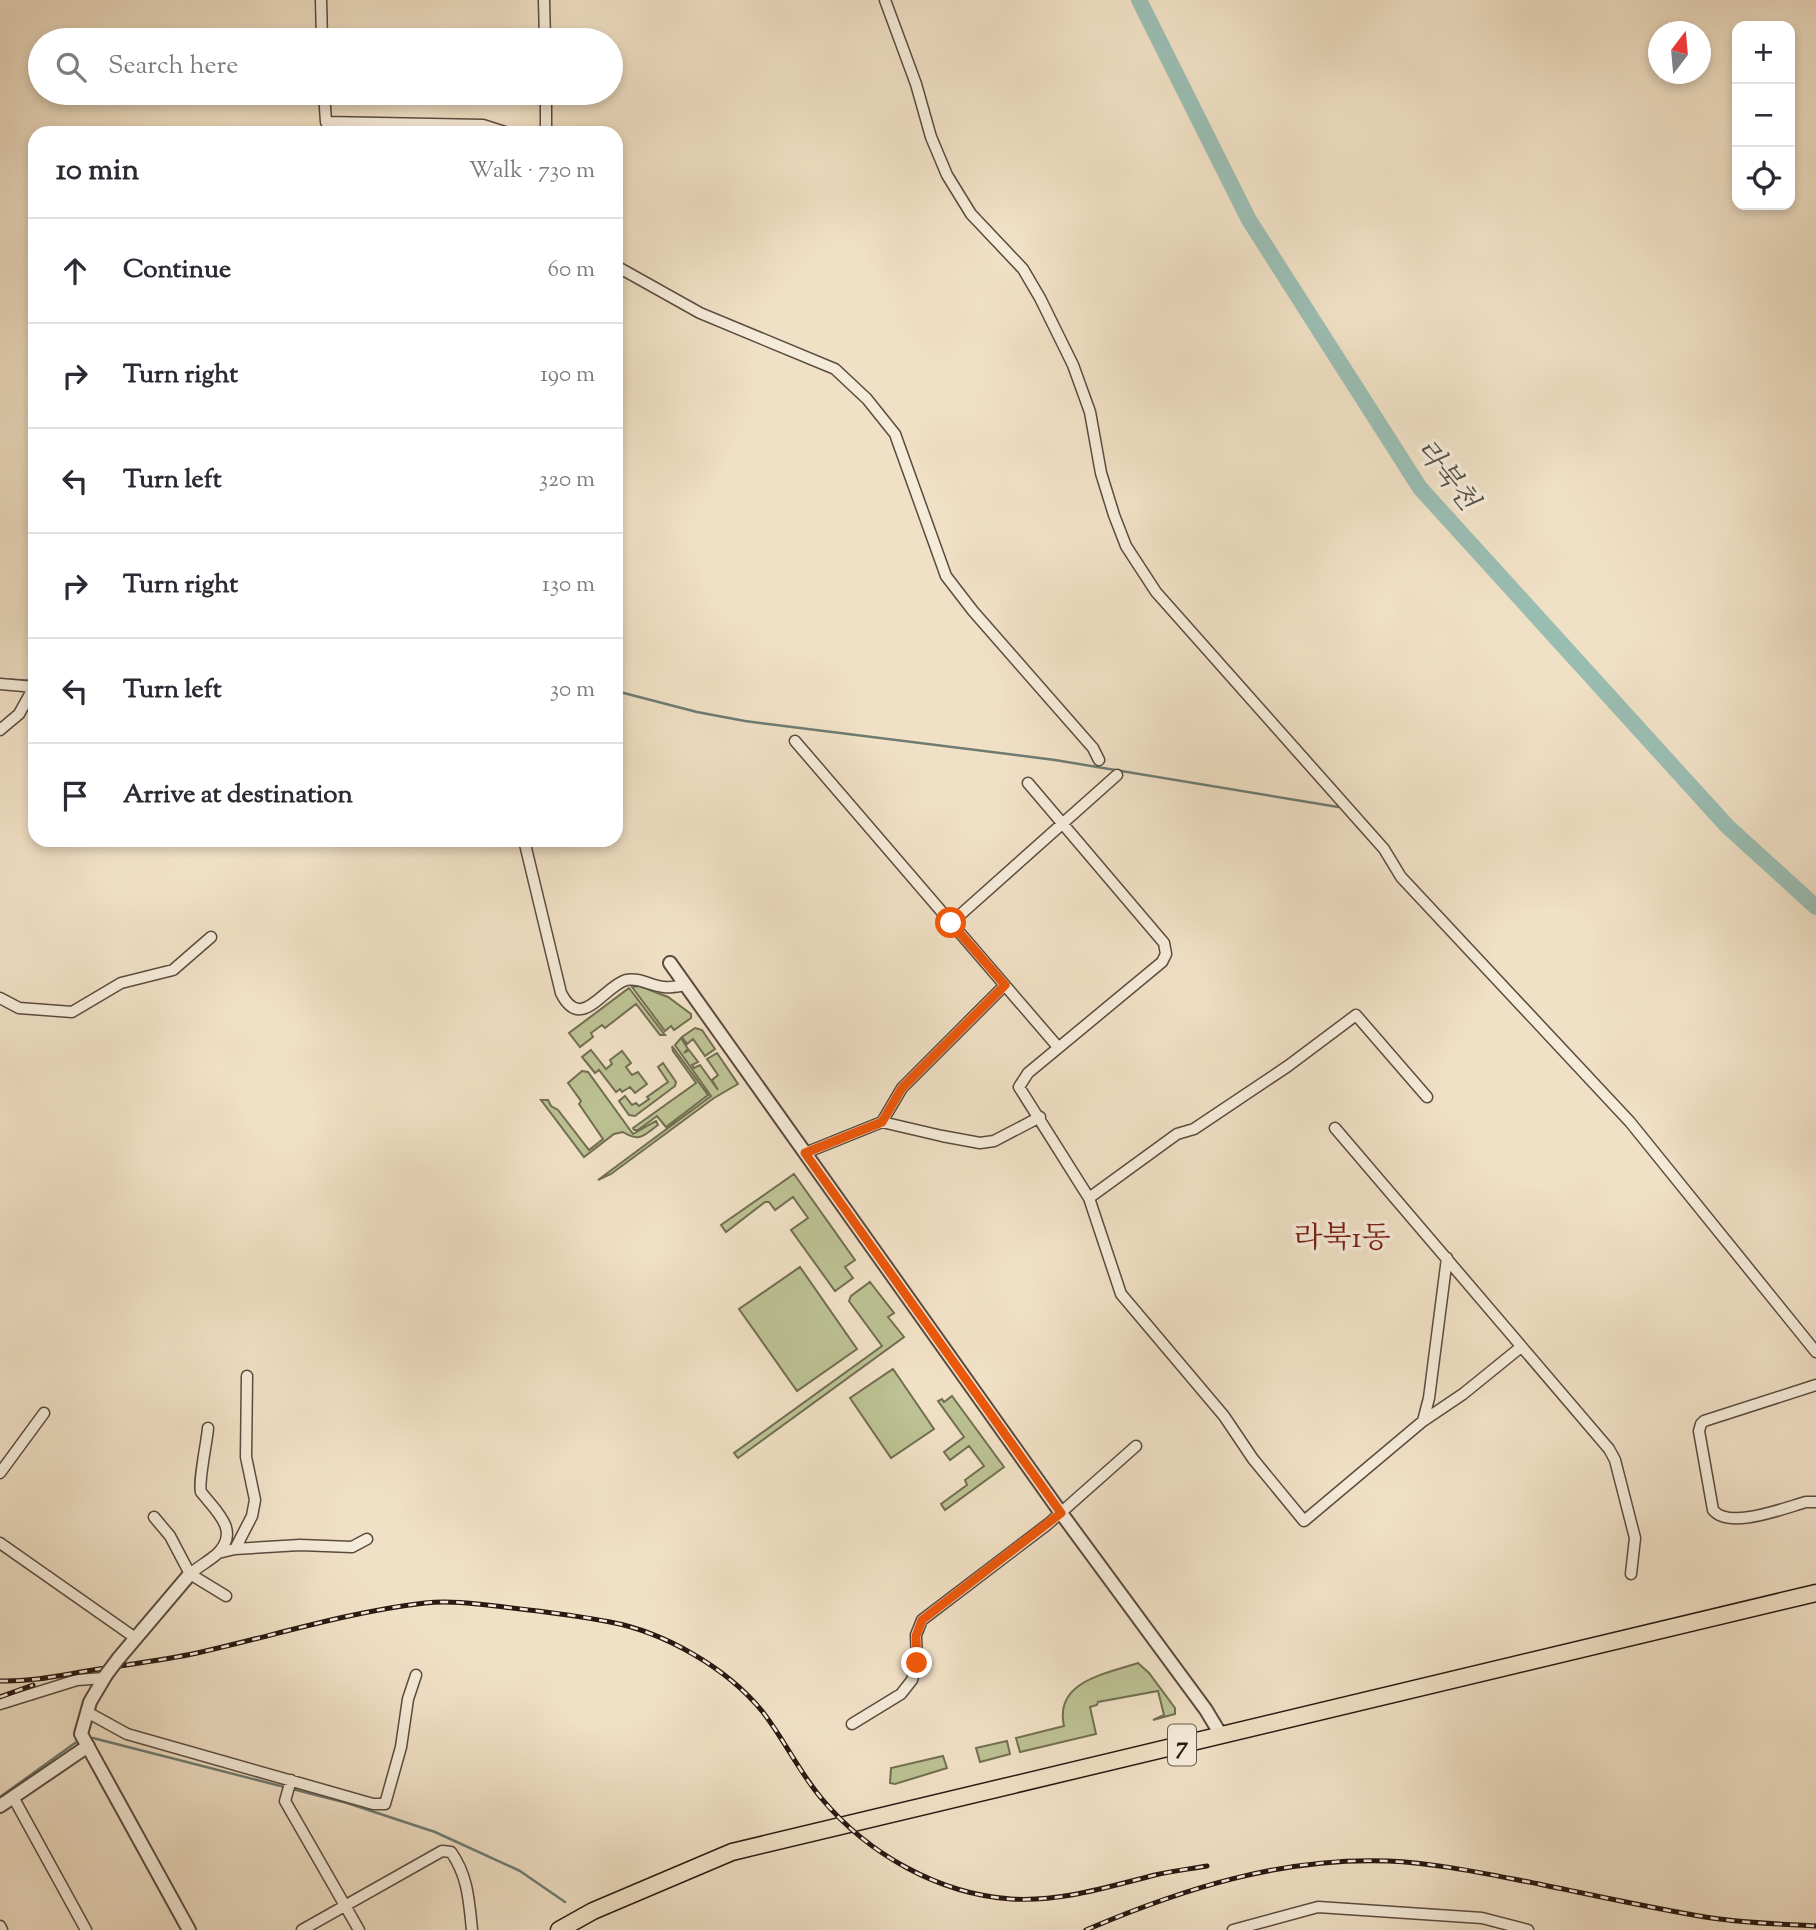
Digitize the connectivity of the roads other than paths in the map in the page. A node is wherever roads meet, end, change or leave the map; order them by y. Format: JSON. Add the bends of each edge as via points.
{"nodes":[{"id":1,"x":321,"y":0,"type":"edge"},
{"id":2,"x":544,"y":0,"type":"edge"},
{"id":3,"x":885,"y":0,"type":"edge"},
{"id":4,"x":322,"y":28,"type":"edge"},
{"id":5,"x":545,"y":28,"type":"edge"},
{"id":6,"x":325,"y":105,"type":"edge"},
{"id":7,"x":546,"y":105,"type":"edge"},
{"id":8,"x":486,"y":126,"type":"edge"},
{"id":9,"x":547,"y":126,"type":"edge"},
{"id":10,"x":623,"y":270,"type":"edge"},
{"id":11,"x":0,"y":684,"type":"edge"},
{"id":12,"x":28,"y":686,"type":"edge"},
{"id":13,"x":28,"y":699,"type":"edge"},
{"id":14,"x":0,"y":730,"type":"edge"},
{"id":15,"x":795,"y":741,"type":"dead end"},
{"id":16,"x":1099,"y":760,"type":"dead end"},
{"id":17,"x":1117,"y":775,"type":"dead end"},
{"id":18,"x":1028,"y":783,"type":"dead end"},
{"id":19,"x":1062,"y":824,"type":"junction"},
{"id":20,"x":526,"y":847,"type":"edge"},
{"id":21,"x":951,"y":923,"type":"junction"},
{"id":22,"x":211,"y":937,"type":"dead end"},
{"id":23,"x":670,"y":963,"type":"dead end"},
{"id":24,"x":686,"y":985,"type":"junction"},
{"id":25,"x":1005,"y":985,"type":"junction"},
{"id":26,"x":0,"y":998,"type":"edge"},
{"id":27,"x":1058,"y":1048,"type":"junction"},
{"id":28,"x":1427,"y":1097,"type":"dead end"},
{"id":29,"x":1040,"y":1117,"type":"junction"},
{"id":30,"x":882,"y":1122,"type":"junction"},
{"id":31,"x":1335,"y":1128,"type":"dead end"},
{"id":32,"x":805,"y":1153,"type":"junction"},
{"id":33,"x":1089,"y":1198,"type":"junction"},
{"id":34,"x":1447,"y":1258,"type":"junction"},
{"id":35,"x":1521,"y":1347,"type":"junction"},
{"id":36,"x":1816,"y":1352,"type":"edge"},
{"id":37,"x":247,"y":1376,"type":"dead end"},
{"id":38,"x":1816,"y":1385,"type":"edge"},
{"id":39,"x":44,"y":1413,"type":"dead end"},
{"id":40,"x":1423,"y":1421,"type":"junction"},
{"id":41,"x":208,"y":1427,"type":"dead end"},
{"id":42,"x":1136,"y":1446,"type":"dead end"},
{"id":43,"x":0,"y":1473,"type":"edge"},
{"id":44,"x":1816,"y":1502,"type":"edge"},
{"id":45,"x":1061,"y":1513,"type":"junction"},
{"id":46,"x":153,"y":1517,"type":"dead end"},
{"id":47,"x":367,"y":1539,"type":"dead end"},
{"id":48,"x":0,"y":1543,"type":"edge"},
{"id":49,"x":235,"y":1549,"type":"junction"},
{"id":50,"x":218,"y":1553,"type":"junction"},
{"id":51,"x":190,"y":1574,"type":"junction"},
{"id":52,"x":1631,"y":1574,"type":"dead end"},
{"id":53,"x":1816,"y":1593,"type":"edge"},
{"id":54,"x":226,"y":1596,"type":"dead end"},
{"id":55,"x":134,"y":1637,"type":"junction"},
{"id":56,"x":416,"y":1675,"type":"dead end"},
{"id":57,"x":105,"y":1677,"type":"junction"},
{"id":58,"x":0,"y":1704,"type":"edge"},
{"id":59,"x":87,"y":1712,"type":"junction"},
{"id":60,"x":852,"y":1724,"type":"dead end"},
{"id":61,"x":1221,"y":1735,"type":"junction"},
{"id":62,"x":85,"y":1741,"type":"junction"},
{"id":63,"x":289,"y":1785,"type":"junction"},
{"id":64,"x":13,"y":1797,"type":"junction"},
{"id":65,"x":0,"y":1806,"type":"edge"},
{"id":66,"x":345,"y":1906,"type":"junction"},
{"id":67,"x":567,"y":1928,"type":"edge"},
{"id":68,"x":1240,"y":1929,"type":"edge"},
{"id":69,"x":86,"y":1930,"type":"edge"},
{"id":70,"x":189,"y":1930,"type":"edge"},
{"id":71,"x":303,"y":1930,"type":"edge"},
{"id":72,"x":359,"y":1930,"type":"edge"},
{"id":73,"x":472,"y":1930,"type":"edge"},
{"id":74,"x":1528,"y":1930,"type":"edge"}],
"edges":[{"from":1,"to":4,"type":"street"},
{"from":2,"to":5,"type":"street"},
{"from":3,"to":36,"type":"street","via":[[947,175],[971,214],[1023,269],[1073,365],[1090,412],[1114,515],[1136,564],[1384,849],[1401,877],[1630,1122]]},
{"from":6,"to":8,"type":"street","via":[[326,122]]},
{"from":7,"to":9,"type":"street"},
{"from":10,"to":16,"type":"street","via":[[700,313],[835,369],[867,399],[895,434],[946,576]]},
{"from":11,"to":12,"type":"street"},
{"from":13,"to":14,"type":"street"},
{"from":15,"to":21,"type":"street"},
{"from":17,"to":19,"type":"street"},
{"from":18,"to":19,"type":"street"},
{"from":19,"to":21,"type":"street"},
{"from":19,"to":27,"type":"street","via":[[1166,949],[1162,962]]},
{"from":20,"to":24,"type":"street","via":[[565,1001],[583,1009],[629,979],[663,987]]},
{"from":21,"to":25,"type":"street"},
{"from":22,"to":26,"type":"street","via":[[173,970],[121,983],[72,1012],[19,1008]]},
{"from":23,"to":24,"type":"street"},
{"from":24,"to":32,"type":"street"},
{"from":25,"to":27,"type":"street"},
{"from":25,"to":30,"type":"street","via":[[902,1088]]},
{"from":27,"to":29,"type":"street","via":[[1028,1073],[1019,1087]]},
{"from":28,"to":33,"type":"street","via":[[1356,1015],[1288,1066],[1194,1129],[1177,1134]]},
{"from":29,"to":30,"type":"street","via":[[995,1141],[980,1143]]},
{"from":29,"to":33,"type":"street"},
{"from":30,"to":32,"type":"street"},
{"from":31,"to":34,"type":"street"},
{"from":32,"to":45,"type":"street"},
{"from":33,"to":40,"type":"street","via":[[1121,1294],[1224,1416],[1304,1521]]},
{"from":34,"to":35,"type":"street"},
{"from":34,"to":40,"type":"street"},
{"from":35,"to":40,"type":"street"},
{"from":35,"to":52,"type":"street","via":[[1615,1460],[1635,1538]]},
{"from":37,"to":49,"type":"street","via":[[246,1457],[254,1500],[252,1516]]},
{"from":38,"to":44,"type":"street","via":[[1704,1422],[1699,1431],[1717,1515],[1735,1519]]},
{"from":39,"to":43,"type":"street"},
{"from":41,"to":50,"type":"street","via":[[199,1486],[228,1527]]},
{"from":42,"to":45,"type":"street"},
{"from":45,"to":60,"type":"street","via":[[922,1620],[912,1680],[901,1694]]},
{"from":45,"to":61,"type":"street"},
{"from":46,"to":51,"type":"street","via":[[170,1536]]},
{"from":47,"to":49,"type":"street","via":[[352,1547]]},
{"from":48,"to":55,"type":"street"},
{"from":49,"to":50,"type":"street"},
{"from":50,"to":51,"type":"street"},
{"from":51,"to":54,"type":"street"},
{"from":51,"to":55,"type":"street"},
{"from":53,"to":61,"type":"highway","number":"7"},
{"from":55,"to":57,"type":"street","bridge":true},
{"from":56,"to":63,"type":"street","via":[[385,1804]]},
{"from":57,"to":58,"type":"street","via":[[77,1680]]},
{"from":57,"to":59,"type":"street"},
{"from":59,"to":62,"type":"street"},
{"from":59,"to":63,"type":"street","via":[[127,1734]]},
{"from":61,"to":67,"type":"highway","number":"7","via":[[732,1852],[593,1911]]},
{"from":62,"to":64,"type":"street"},
{"from":62,"to":70,"type":"street"},
{"from":63,"to":66,"type":"street","via":[[285,1801]]},
{"from":64,"to":65,"type":"street"},
{"from":64,"to":69,"type":"street"},
{"from":66,"to":71,"type":"street"},
{"from":66,"to":72,"type":"street"},
{"from":66,"to":73,"type":"street","via":[[442,1852],[451,1852],[466,1881]]},
{"from":68,"to":74,"type":"street","via":[[1318,1907],[1482,1918]]}]}
